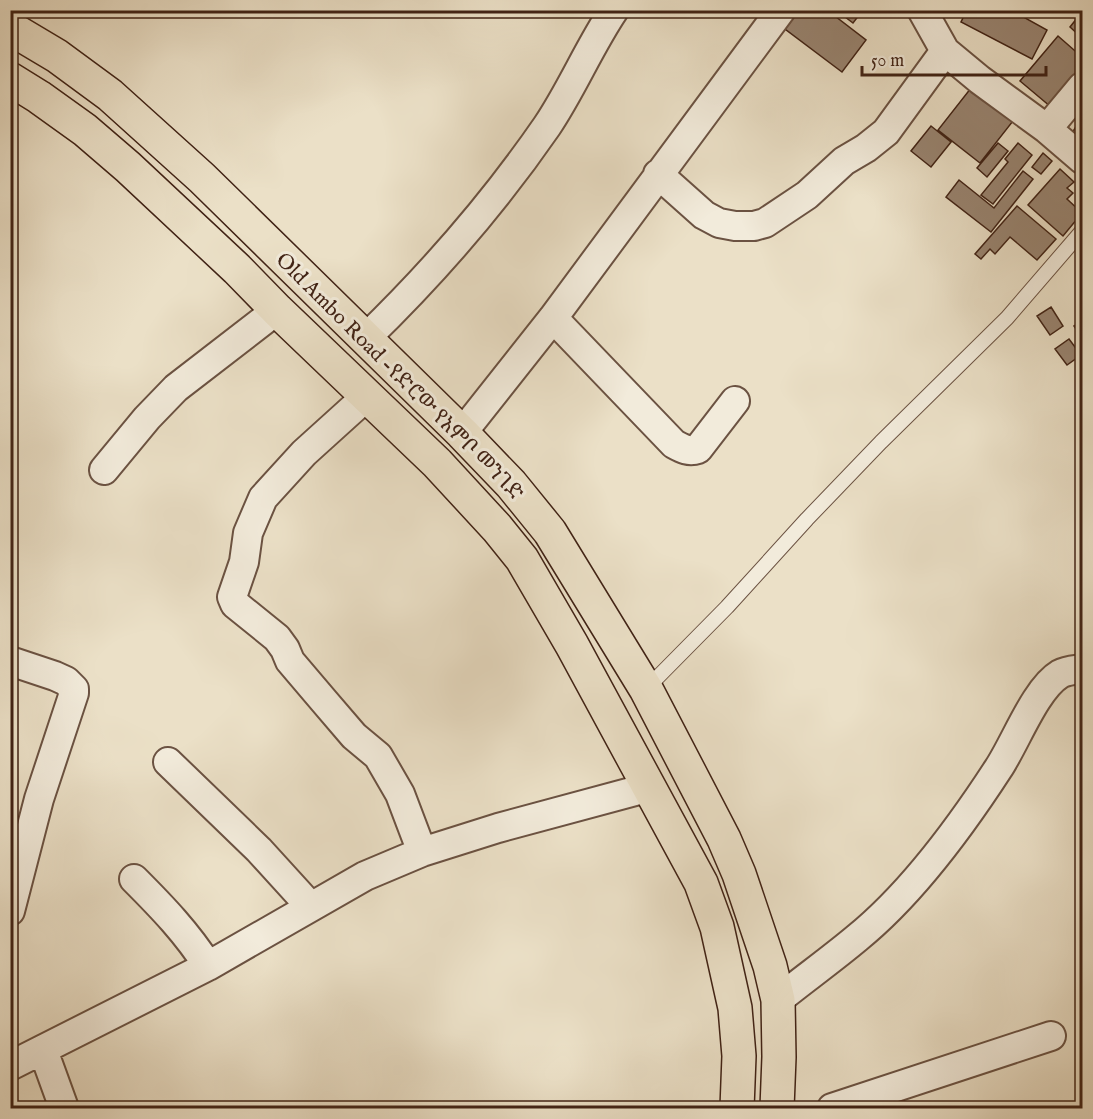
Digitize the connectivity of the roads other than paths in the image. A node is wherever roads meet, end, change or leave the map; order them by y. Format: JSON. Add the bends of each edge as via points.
{"nodes":[{"id":1,"x":614,"y":10,"type":"edge"},
{"id":2,"x":781,"y":10,"type":"edge"},
{"id":3,"x":922,"y":10,"type":"edge"},
{"id":4,"x":10,"y":28,"type":"edge"},
{"id":5,"x":945,"y":51,"type":"junction"},
{"id":6,"x":10,"y":79,"type":"edge"},
{"id":7,"x":1083,"y":87,"type":"edge"},
{"id":8,"x":1047,"y":129,"type":"junction"},
{"id":9,"x":1083,"y":159,"type":"edge"},
{"id":10,"x":658,"y":174,"type":"junction"},
{"id":11,"x":1083,"y":231,"type":"edge"},
{"id":12,"x":277,"y":310,"type":"junction"},
{"id":13,"x":553,"y":318,"type":"junction"},
{"id":14,"x":365,"y":339,"type":"junction"},
{"id":15,"x":367,"y":396,"type":"junction"},
{"id":16,"x":735,"y":401,"type":"dead end"},
{"id":17,"x":462,"y":433,"type":"junction"},
{"id":18,"x":104,"y":470,"type":"dead end"},
{"id":19,"x":10,"y":660,"type":"edge"},
{"id":20,"x":1083,"y":669,"type":"edge"},
{"id":21,"x":646,"y":689,"type":"junction"},
{"id":22,"x":168,"y":762,"type":"dead end"},
{"id":23,"x":650,"y":787,"type":"junction"},
{"id":24,"x":422,"y":852,"type":"junction"},
{"id":25,"x":134,"y":879,"type":"dead end"},
{"id":26,"x":310,"y":906,"type":"junction"},
{"id":27,"x":10,"y":911,"type":"edge"},
{"id":28,"x":768,"y":957,"type":"junction"},
{"id":29,"x":208,"y":966,"type":"junction"},
{"id":30,"x":726,"y":971,"type":"junction"},
{"id":31,"x":778,"y":1000,"type":"junction"},
{"id":32,"x":1051,"y":1035,"type":"dead end"},
{"id":33,"x":43,"y":1050,"type":"junction"},
{"id":34,"x":10,"y":1066,"type":"edge"},
{"id":35,"x":64,"y":1108,"type":"edge"},
{"id":36,"x":737,"y":1108,"type":"edge"},
{"id":37,"x":777,"y":1108,"type":"edge"},
{"id":38,"x":832,"y":1108,"type":"edge"}],
"edges":[{"from":1,"to":14,"type":"street","via":[[548,124],[504,185],[429,275]]},
{"from":2,"to":10,"type":"street"},
{"from":3,"to":5,"type":"street"},
{"from":4,"to":14,"type":"main road","name":"Old Ambo Road -የድሮው የአምቦ መንገድ","via":[[111,95],[202,178]]},
{"from":5,"to":8,"type":"street"},
{"from":5,"to":10,"type":"street","via":[[886,132],[765,223],[719,223],[704,215]]},
{"from":6,"to":12,"type":"main road","name":"Old Ambo Road -የድሮው የአምቦ መንገድ","via":[[85,130],[128,167]]},
{"from":7,"to":8,"type":"street"},
{"from":8,"to":9,"type":"street"},
{"from":10,"to":13,"type":"street"},
{"from":11,"to":21,"type":"lane","via":[[1007,318],[881,442]]},
{"from":12,"to":15,"type":"main road","name":"Old Ambo Road -የድሮው የአምቦ መንገድ"},
{"from":12,"to":18,"type":"street","via":[[176,388]]},
{"from":13,"to":16,"type":"street","via":[[674,444],[687,450],[698,448]]},
{"from":13,"to":17,"type":"street"},
{"from":14,"to":17,"type":"main road","name":"Old Ambo Road -የድሮው የአምቦ መንገድ"},
{"from":15,"to":23,"type":"main road","name":"Old Ambo Road -የድሮው የአምቦ መንገድ","via":[[437,463],[522,560]]},
{"from":15,"to":24,"type":"street","via":[[304,453],[263,498],[248,533],[244,562],[232,597],[235,604],[277,638],[290,661],[354,736],[378,756],[400,794]]},
{"from":17,"to":21,"type":"main road","name":"Old Ambo Road -የድሮው የአምቦ መንገድ","via":[[550,532]]},
{"from":19,"to":27,"type":"street","via":[[66,681],[74,693],[39,799]]},
{"from":20,"to":31,"type":"street","via":[[1061,674],[1039,696],[999,768],[900,896],[859,937]]},
{"from":21,"to":28,"type":"main road","name":"Old Ambo Road -የድሮው የአምቦ መንገድ","via":[[724,839]]},
{"from":22,"to":26,"type":"street","via":[[259,850]]},
{"from":23,"to":24,"type":"street","via":[[564,808]]},
{"from":23,"to":30,"type":"main road","name":"Old Ambo Road -የድሮው የአምቦ መንገድ","via":[[701,883],[717,927]]},
{"from":24,"to":26,"type":"street","via":[[365,876]]},
{"from":25,"to":29,"type":"street","via":[[171,916]]},
{"from":26,"to":29,"type":"street"},
{"from":28,"to":30,"type":"main road"},
{"from":28,"to":31,"type":"main road","name":"Old Ambo Road -የድሮው የአምቦ መንገድ"},
{"from":29,"to":33,"type":"street"},
{"from":30,"to":36,"type":"main road","name":"Old Ambo Road -የድሮው የአምቦ መንገድ","via":[[735,1008],[739,1056]]},
{"from":31,"to":37,"type":"main road","name":"Old Ambo Road -የድሮው የአምቦ መንገድ"},
{"from":32,"to":38,"type":"street"},
{"from":33,"to":34,"type":"street"},
{"from":33,"to":35,"type":"street"}]}
